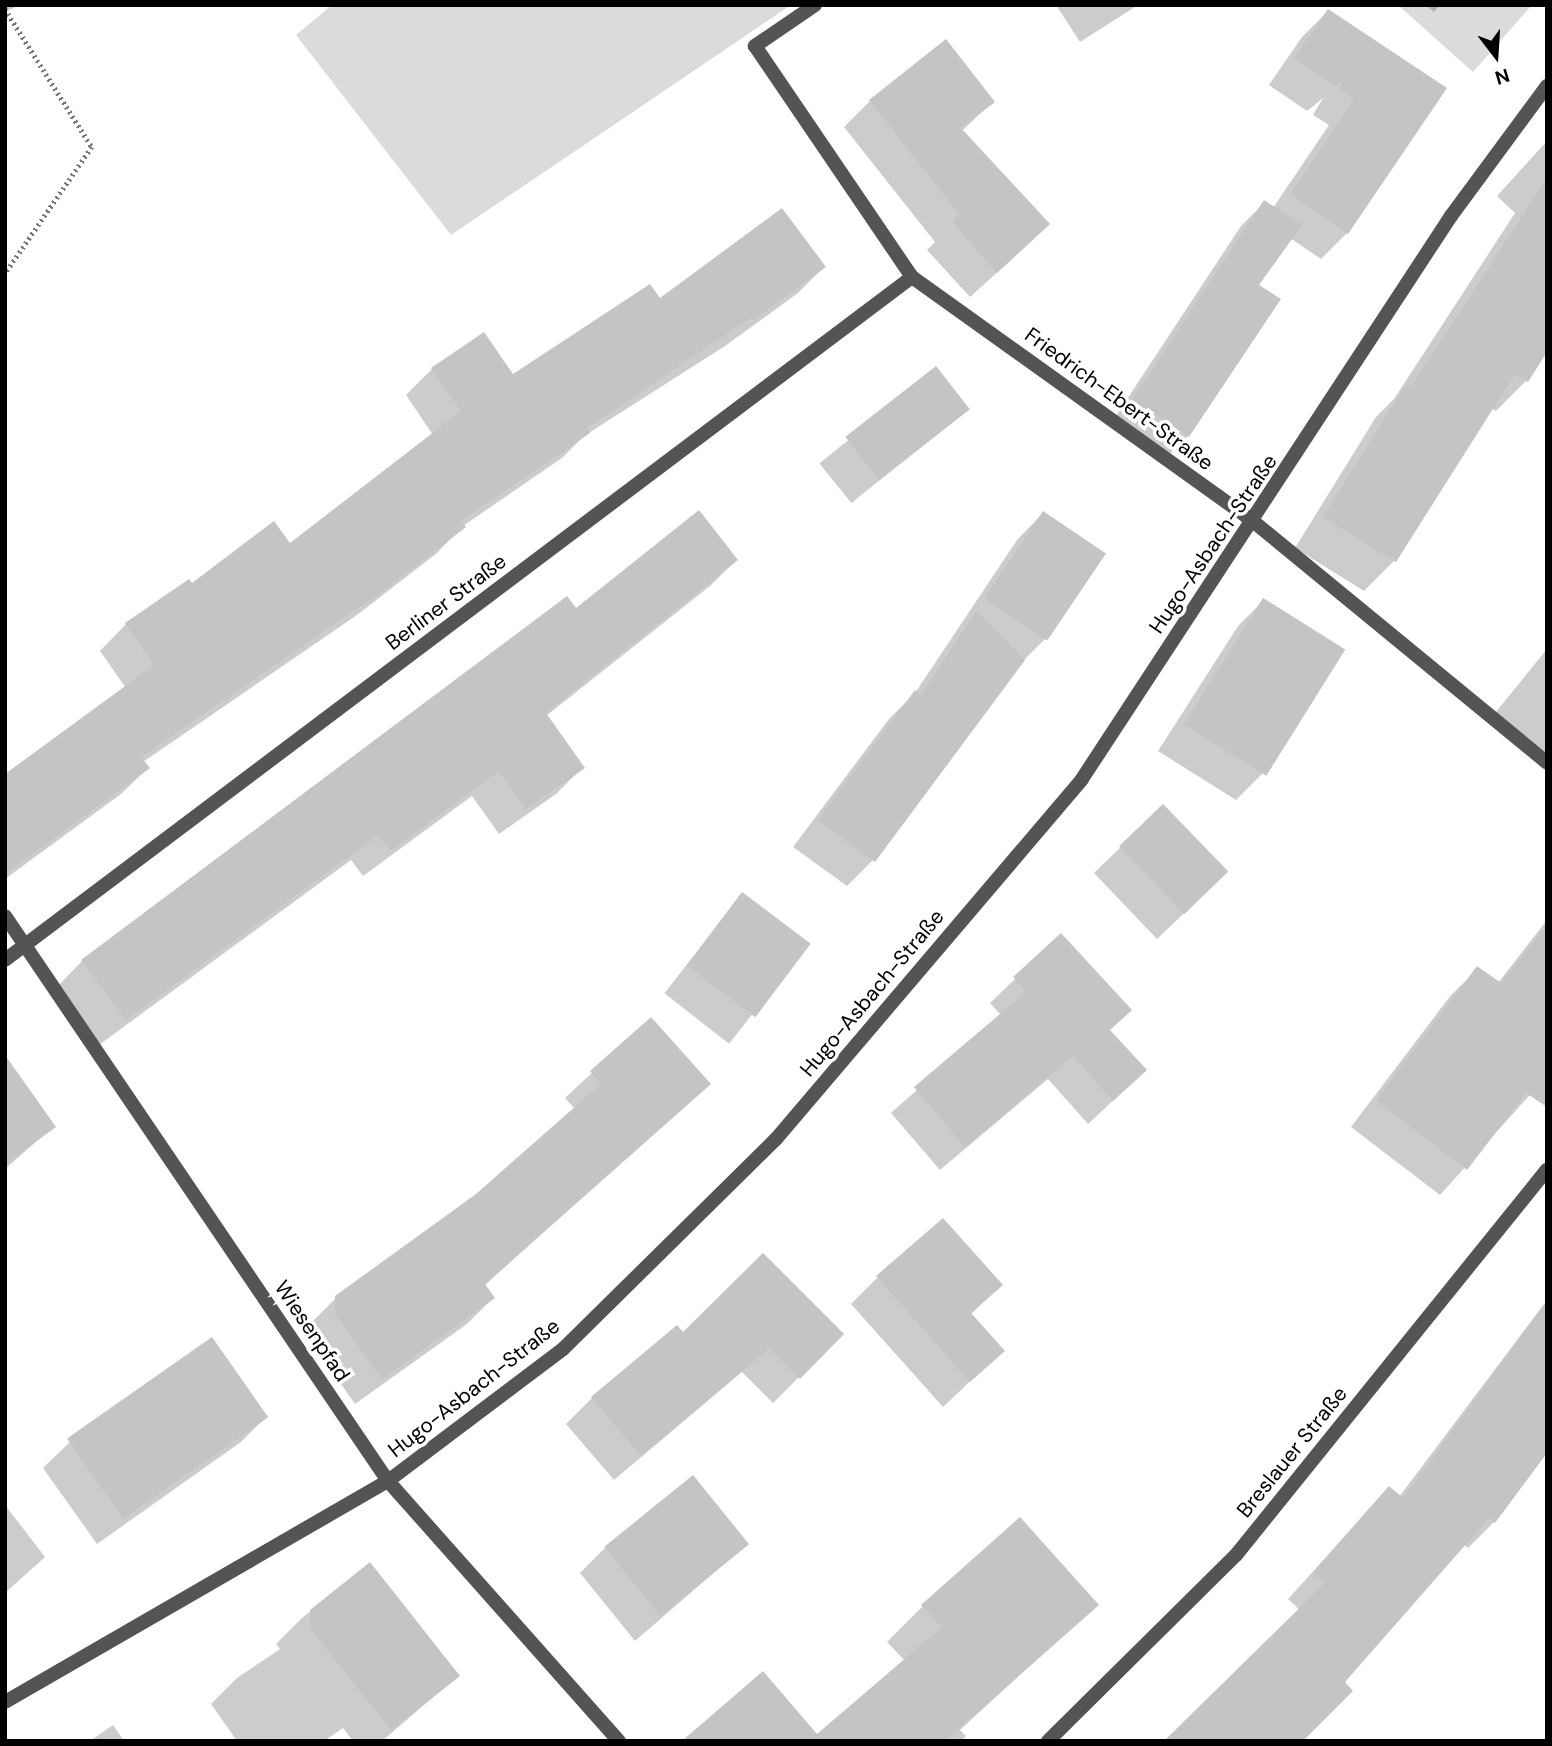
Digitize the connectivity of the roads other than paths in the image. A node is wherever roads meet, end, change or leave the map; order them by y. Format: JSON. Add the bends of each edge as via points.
{"nodes":[{"id":1,"x":815,"y":5,"type":"edge"},
{"id":2,"x":1547,"y":86,"type":"edge"},
{"id":3,"x":912,"y":277,"type":"junction"},
{"id":4,"x":1254,"y":522,"type":"junction"},
{"id":5,"x":1547,"y":763,"type":"edge"},
{"id":6,"x":5,"y":916,"type":"edge"},
{"id":7,"x":25,"y":946,"type":"junction"},
{"id":8,"x":5,"y":960,"type":"edge"},
{"id":9,"x":1547,"y":1170,"type":"edge"},
{"id":10,"x":388,"y":1481,"type":"junction"},
{"id":11,"x":5,"y":1702,"type":"edge"},
{"id":12,"x":620,"y":1741,"type":"edge"},
{"id":13,"x":1048,"y":1741,"type":"edge"}],
"edges":[{"from":1,"to":3,"type":"street","name":"Friedrich-Ebert-Straße","via":[[755,46]]},
{"from":2,"to":4,"type":"street","name":"Hugo-Asbach-Straße","via":[[1451,216]]},
{"from":3,"to":4,"type":"street","name":"Friedrich-Ebert-Straße"},
{"from":3,"to":7,"type":"street","name":"Berliner Straße"},
{"from":4,"to":5,"type":"street","name":"Friedrich-Ebert-Straße"},
{"from":4,"to":10,"type":"street","name":"Hugo-Asbach-Straße","via":[[1082,779],[776,1139],[563,1349]]},
{"from":6,"to":7,"type":"street","name":"Wiesenpfad"},
{"from":7,"to":8,"type":"street","name":"Berliner Straße"},
{"from":7,"to":10,"type":"street","name":"Wiesenpfad"},
{"from":9,"to":13,"type":"street","name":"Breslauer Straße","via":[[1236,1555]]},
{"from":10,"to":11,"type":"street","name":"Hugo-Asbach-Straße"},
{"from":10,"to":12,"type":"street","name":"Wiesenpfad"}]}
